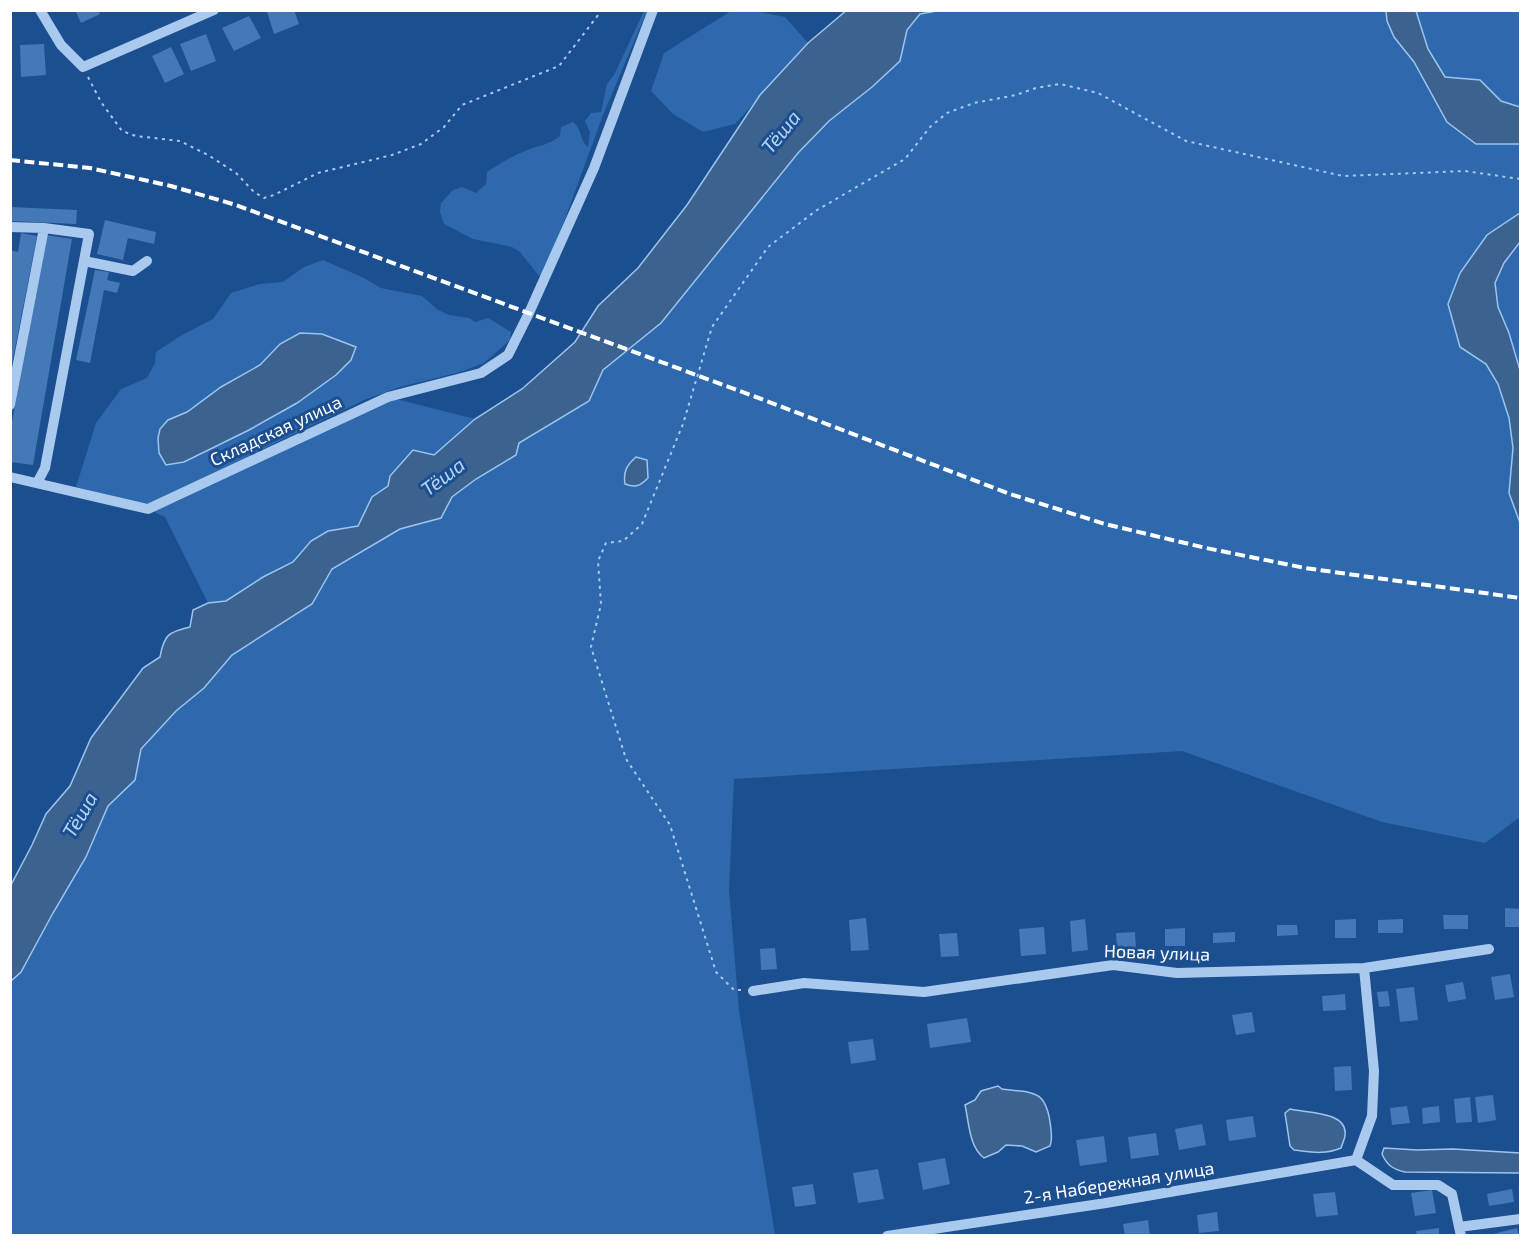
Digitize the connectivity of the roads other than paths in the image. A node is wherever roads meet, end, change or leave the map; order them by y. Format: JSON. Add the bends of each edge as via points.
{"nodes":[{"id":1,"x":40,"y":10,"type":"edge"},
{"id":2,"x":214,"y":10,"type":"edge"},
{"id":3,"x":653,"y":10,"type":"edge"},
{"id":4,"x":10,"y":227,"type":"edge"},
{"id":5,"x":44,"y":228,"type":"junction"},
{"id":6,"x":84,"y":261,"type":"junction"},
{"id":7,"x":147,"y":261,"type":"dead end"},
{"id":8,"x":10,"y":405,"type":"edge"},
{"id":9,"x":10,"y":477,"type":"edge"},
{"id":10,"x":37,"y":483,"type":"junction"},
{"id":11,"x":1489,"y":949,"type":"dead end"},
{"id":12,"x":1364,"y":968,"type":"junction"},
{"id":13,"x":753,"y":991,"type":"road end"},
{"id":14,"x":1356,"y":1160,"type":"junction"},
{"id":15,"x":1521,"y":1219,"type":"edge"},
{"id":16,"x":1460,"y":1231,"type":"edge"},
{"id":17,"x":887,"y":1236,"type":"edge"}],
"edges":[{"from":1,"to":2,"type":"street","via":[[62,45],[83,67]]},
{"from":3,"to":10,"type":"street","name":"Складская улица","via":[[594,168],[508,355],[481,373],[388,397],[148,509]]},
{"from":4,"to":5,"type":"street"},
{"from":5,"to":6,"type":"street","via":[[89,234]]},
{"from":5,"to":8,"type":"street"},
{"from":6,"to":7,"type":"street","via":[[133,271]]},
{"from":6,"to":10,"type":"street","via":[[45,468]]},
{"from":9,"to":10,"type":"street","name":"Складская улица"},
{"from":11,"to":12,"type":"street","name":"Новая улица"},
{"from":12,"to":13,"type":"street","name":"Новая улица","via":[[1177,973],[1113,965],[924,992],[804,983]]},
{"from":12,"to":14,"type":"street","via":[[1374,1071],[1372,1116]]},
{"from":14,"to":16,"type":"street","via":[[1394,1185],[1438,1185],[1452,1194]]},
{"from":14,"to":17,"type":"street","name":"2-я Набережная улица"},
{"from":15,"to":16,"type":"street"}]}
